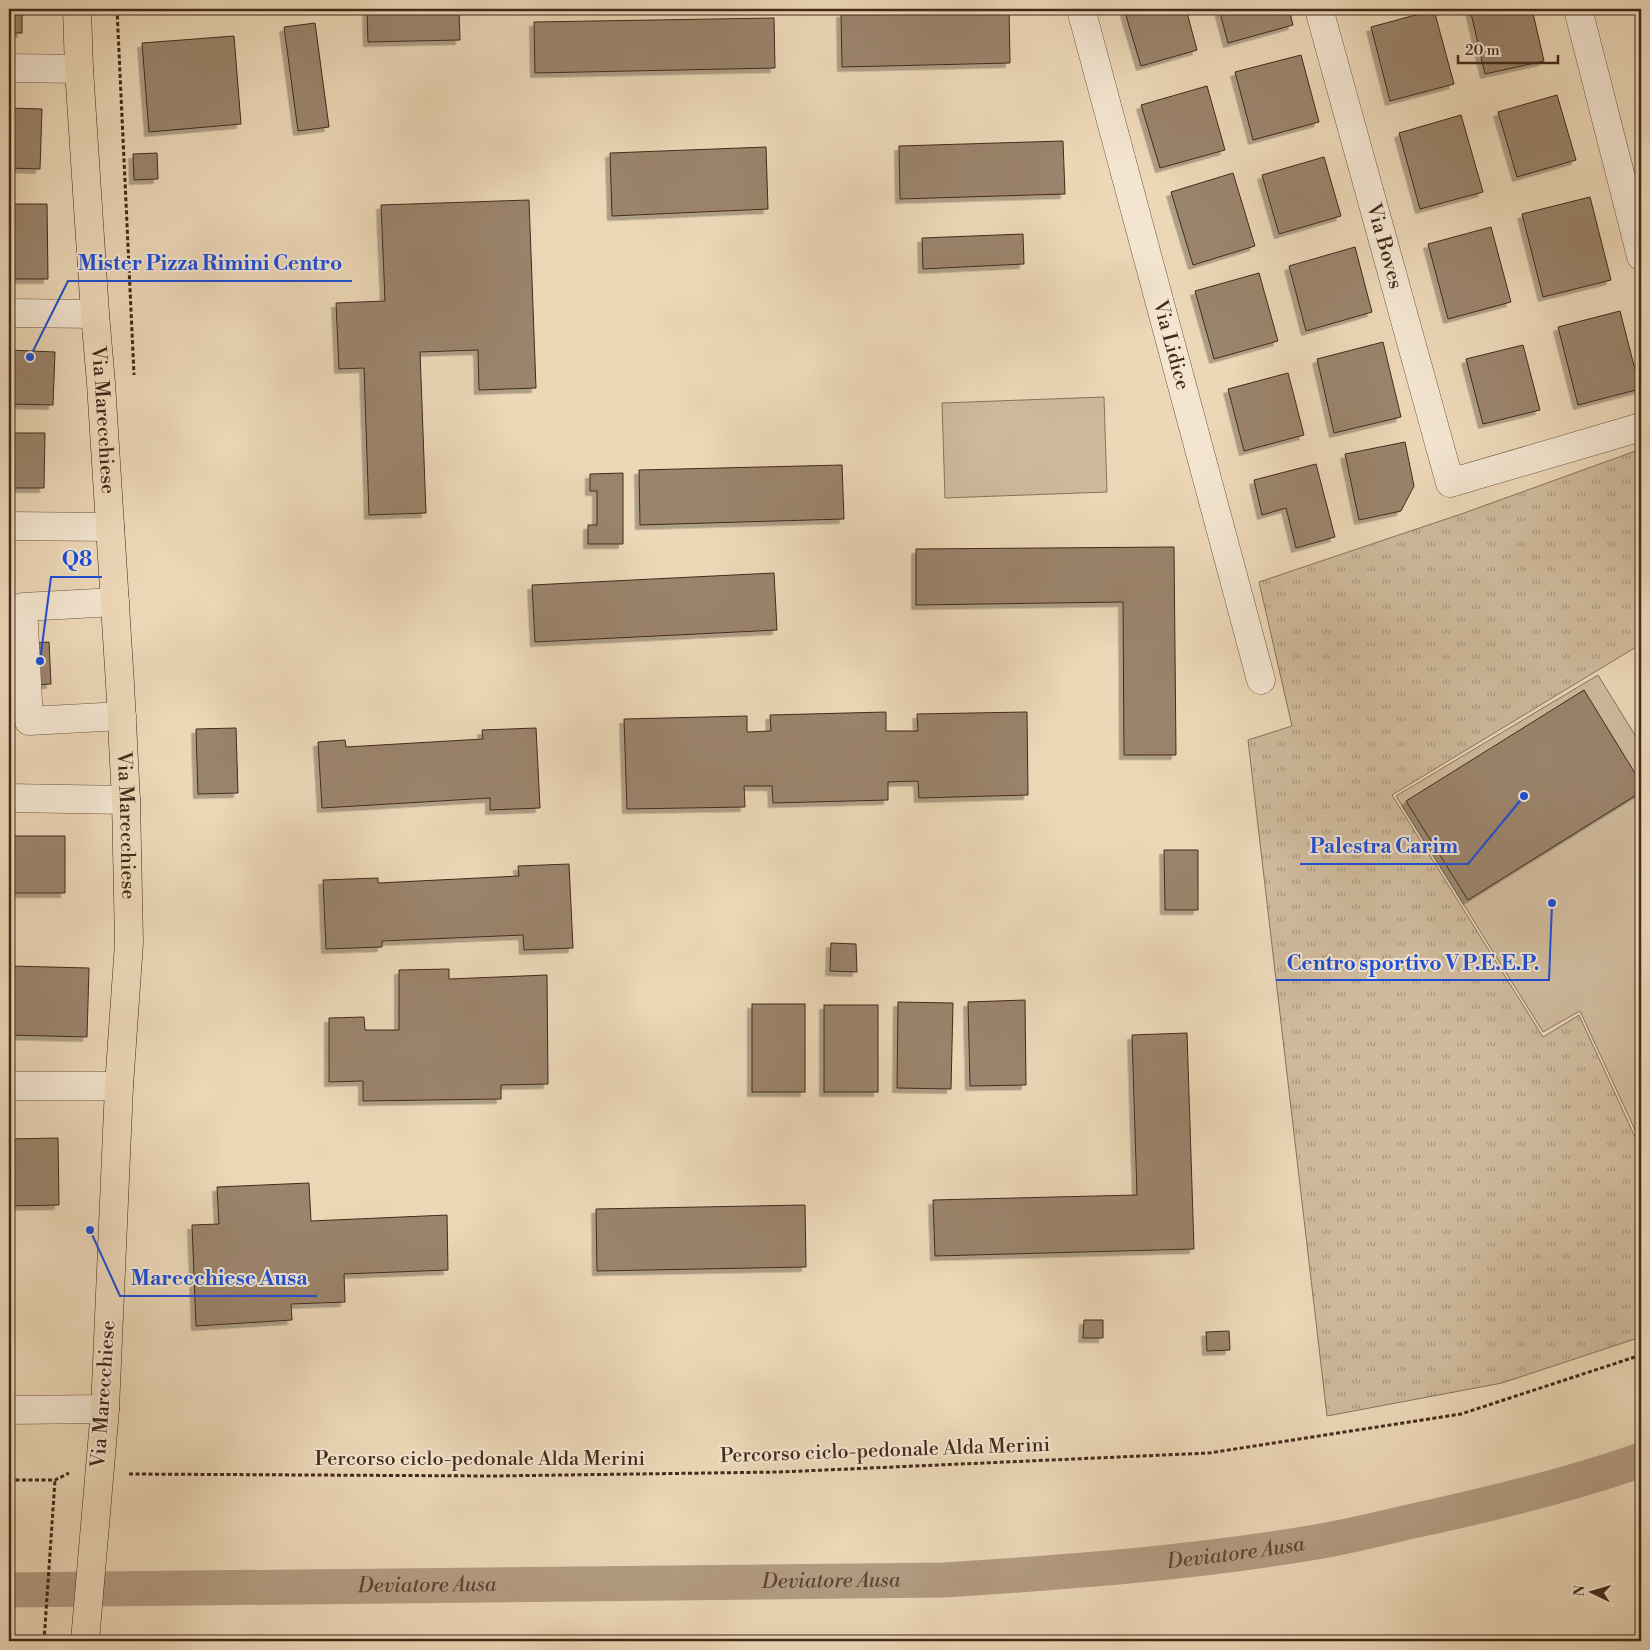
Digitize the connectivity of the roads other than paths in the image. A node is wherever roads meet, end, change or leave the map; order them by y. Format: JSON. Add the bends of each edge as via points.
{"nodes":[{"id":1,"x":77,"y":9,"type":"edge"},
{"id":2,"x":1080,"y":9,"type":"edge"},
{"id":3,"x":1319,"y":9,"type":"edge"},
{"id":4,"x":1578,"y":9,"type":"edge"},
{"id":5,"x":9,"y":68,"type":"edge"},
{"id":6,"x":79,"y":69,"type":"junction"},
{"id":7,"x":1641,"y":256,"type":"edge"},
{"id":8,"x":9,"y":313,"type":"edge"},
{"id":9,"x":95,"y":314,"type":"junction"},
{"id":10,"x":1641,"y":427,"type":"edge"},
{"id":11,"x":9,"y":526,"type":"edge"},
{"id":12,"x":110,"y":527,"type":"junction"},
{"id":13,"x":115,"y":602,"type":"junction"},
{"id":14,"x":1261,"y":680,"type":"dead end"},
{"id":15,"x":122,"y":716,"type":"junction"},
{"id":16,"x":9,"y":798,"type":"edge"},
{"id":17,"x":126,"y":800,"type":"junction"},
{"id":18,"x":9,"y":1086,"type":"edge"},
{"id":19,"x":119,"y":1086,"type":"junction"},
{"id":20,"x":105,"y":1409,"type":"junction"},
{"id":21,"x":9,"y":1410,"type":"edge"},
{"id":22,"x":85,"y":1641,"type":"edge"}],
"edges":[{"from":1,"to":6,"type":"main road","name":"Via Marecchiese"},
{"from":2,"to":14,"type":"street","name":"Via Lidice"},
{"from":3,"to":10,"type":"street","name":"Via Boves","via":[[1450,483]]},
{"from":4,"to":7,"type":"street"},
{"from":5,"to":6,"type":"street"},
{"from":6,"to":9,"type":"main road","name":"Via Marecchiese"},
{"from":8,"to":9,"type":"street"},
{"from":9,"to":12,"type":"main road","name":"Via Marecchiese"},
{"from":11,"to":12,"type":"street"},
{"from":12,"to":13,"type":"main road","name":"Via Marecchiese"},
{"from":13,"to":15,"type":"main road","name":"Via Marecchiese"},
{"from":13,"to":15,"type":"street","via":[[23,607],[29,721]]},
{"from":15,"to":17,"type":"main road","name":"Via Marecchiese"},
{"from":16,"to":17,"type":"street"},
{"from":17,"to":19,"type":"main road","name":"Via Marecchiese","via":[[129,942]]},
{"from":18,"to":19,"type":"street"},
{"from":19,"to":20,"type":"main road","name":"Via Marecchiese"},
{"from":20,"to":21,"type":"street"},
{"from":20,"to":22,"type":"main road","name":"Via Marecchiese"}]}
